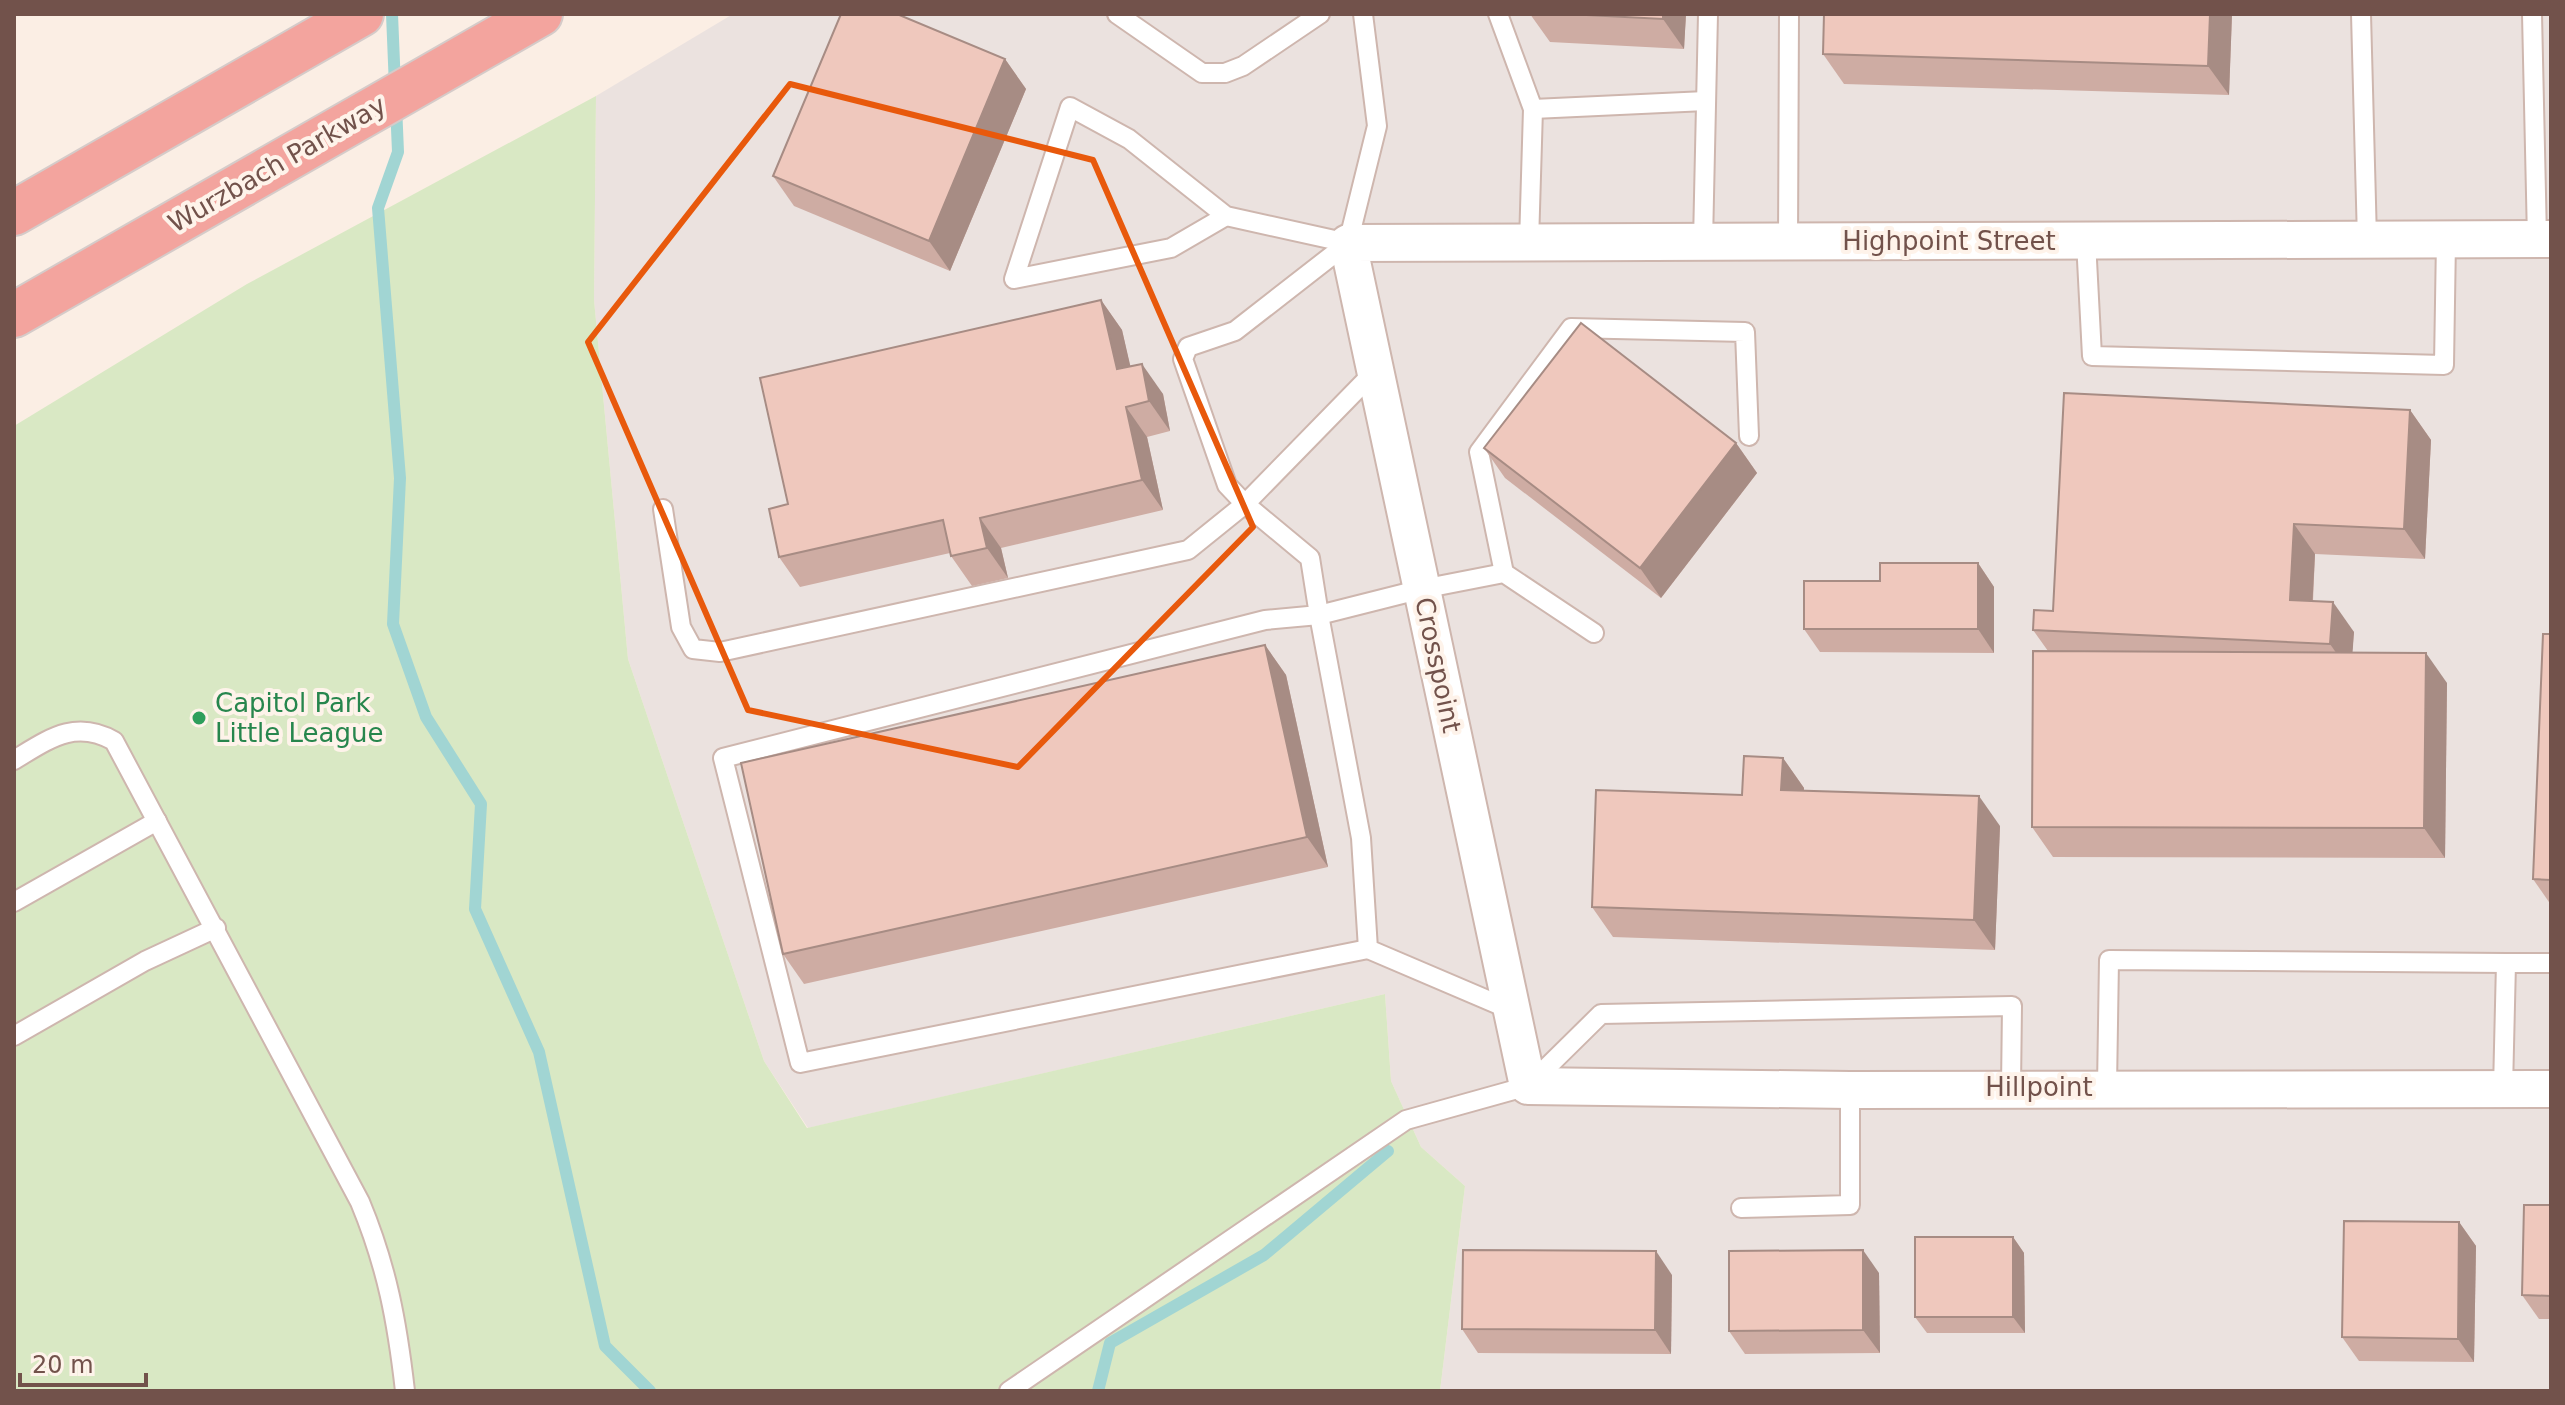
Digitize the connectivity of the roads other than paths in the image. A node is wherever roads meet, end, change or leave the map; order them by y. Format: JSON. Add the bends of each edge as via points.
{"nodes":[{"id":1,"x":361,"y":14,"type":"edge"},
{"id":2,"x":540,"y":14,"type":"edge"},
{"id":3,"x":1117,"y":14,"type":"edge"},
{"id":4,"x":1320,"y":14,"type":"edge"},
{"id":5,"x":1363,"y":14,"type":"edge"},
{"id":6,"x":1498,"y":14,"type":"edge"},
{"id":7,"x":1708,"y":14,"type":"edge"},
{"id":8,"x":1789,"y":14,"type":"edge"},
{"id":9,"x":2361,"y":14,"type":"edge"},
{"id":10,"x":2532,"y":14,"type":"edge"},
{"id":11,"x":1706,"y":101,"type":"junction"},
{"id":12,"x":1533,"y":109,"type":"junction"},
{"id":13,"x":14,"y":213,"type":"edge"},
{"id":14,"x":1226,"y":216,"type":"junction"},
{"id":15,"x":2544,"y":239,"type":"edge"},
{"id":16,"x":2367,"y":240,"type":"junction"},
{"id":17,"x":2446,"y":240,"type":"junction"},
{"id":18,"x":2086,"y":241,"type":"junction"},
{"id":19,"x":1703,"y":242,"type":"junction"},
{"id":20,"x":1788,"y":242,"type":"junction"},
{"id":21,"x":1348,"y":243,"type":"junction"},
{"id":22,"x":1529,"y":243,"type":"junction"},
{"id":23,"x":14,"y":315,"type":"edge"},
{"id":24,"x":1375,"y":371,"type":"junction"},
{"id":25,"x":1749,"y":436,"type":"dead end"},
{"id":26,"x":1245,"y":504,"type":"junction"},
{"id":27,"x":663,"y":509,"type":"dead end"},
{"id":28,"x":1504,"y":573,"type":"junction"},
{"id":29,"x":1422,"y":589,"type":"junction"},
{"id":30,"x":1319,"y":615,"type":"junction"},
{"id":31,"x":1594,"y":633,"type":"dead end"},
{"id":32,"x":14,"y":760,"type":"edge"},
{"id":33,"x":157,"y":821,"type":"junction"},
{"id":34,"x":14,"y":902,"type":"edge"},
{"id":35,"x":216,"y":928,"type":"junction"},
{"id":36,"x":1368,"y":949,"type":"junction"},
{"id":37,"x":2506,"y":963,"type":"junction"},
{"id":38,"x":2551,"y":963,"type":"edge"},
{"id":39,"x":1511,"y":1010,"type":"junction"},
{"id":40,"x":14,"y":1036,"type":"edge"},
{"id":41,"x":1528,"y":1086,"type":"junction"},
{"id":42,"x":2011,"y":1087,"type":"junction"},
{"id":43,"x":2107,"y":1087,"type":"junction"},
{"id":44,"x":2503,"y":1089,"type":"junction"},
{"id":45,"x":2551,"y":1089,"type":"edge"},
{"id":46,"x":1850,"y":1090,"type":"junction"},
{"id":47,"x":1741,"y":1208,"type":"dead end"},
{"id":48,"x":1016,"y":1386,"type":"edge"},
{"id":49,"x":405,"y":1391,"type":"edge"}],
"edges":[{"from":1,"to":13,"type":"highway"},
{"from":2,"to":23,"type":"highway","name":"Wurzbach Parkway"},
{"from":3,"to":4,"type":"lane","via":[[1202,73],[1243,66]]},
{"from":5,"to":21,"type":"lane","via":[[1377,126]]},
{"from":6,"to":12,"type":"lane"},
{"from":7,"to":11,"type":"lane"},
{"from":8,"to":20,"type":"lane"},
{"from":9,"to":16,"type":"lane"},
{"from":10,"to":15,"type":"lane"},
{"from":11,"to":12,"type":"lane"},
{"from":11,"to":19,"type":"lane"},
{"from":12,"to":22,"type":"lane"},
{"from":14,"to":14,"type":"lane","via":[[1129,139],[1070,107],[1014,279],[1171,248]]},
{"from":14,"to":21,"type":"lane"},
{"from":15,"to":17,"type":"street","name":"Highpoint Street"},
{"from":16,"to":17,"type":"street","name":"Highpoint Street"},
{"from":16,"to":18,"type":"street","name":"Highpoint Street"},
{"from":17,"to":18,"type":"lane","via":[[2444,365],[2092,356]]},
{"from":18,"to":20,"type":"street","name":"Highpoint Street"},
{"from":19,"to":20,"type":"street","name":"Highpoint Street"},
{"from":19,"to":22,"type":"street","name":"Highpoint Street"},
{"from":21,"to":22,"type":"street","name":"Highpoint Street"},
{"from":21,"to":24,"type":"street","name":"Crosspoint"},
{"from":21,"to":26,"type":"lane","via":[[1235,331],[1188,347],[1183,359],[1227,485]]},
{"from":24,"to":26,"type":"lane"},
{"from":24,"to":29,"type":"street","name":"Crosspoint"},
{"from":25,"to":28,"type":"lane","via":[[1745,332],[1571,328],[1479,452]]},
{"from":26,"to":27,"type":"lane","via":[[1188,550],[720,652],[693,649],[681,627]]},
{"from":26,"to":30,"type":"lane","via":[[1310,558]]},
{"from":28,"to":29,"type":"lane"},
{"from":28,"to":31,"type":"lane"},
{"from":29,"to":30,"type":"lane"},
{"from":29,"to":39,"type":"street","name":"Crosspoint"},
{"from":30,"to":36,"type":"lane","via":[[1361,838]]},
{"from":30,"to":36,"type":"lane","via":[[1265,620],[723,758],[800,1063]]},
{"from":32,"to":33,"type":"lane","via":[[75,730],[97,731],[114,741]]},
{"from":33,"to":34,"type":"lane"},
{"from":33,"to":35,"type":"lane"},
{"from":35,"to":40,"type":"lane","via":[[145,961]]},
{"from":35,"to":49,"type":"lane","via":[[360,1202],[382,1255]]},
{"from":36,"to":39,"type":"lane"},
{"from":37,"to":38,"type":"lane"},
{"from":37,"to":43,"type":"lane","via":[[2109,960]]},
{"from":37,"to":44,"type":"lane"},
{"from":39,"to":41,"type":"street","name":"Crosspoint"},
{"from":41,"to":42,"type":"lane","via":[[1601,1014],[2012,1006]]},
{"from":41,"to":46,"type":"street","name":"Hillpoint"},
{"from":41,"to":48,"type":"lane","via":[[1406,1120]]},
{"from":42,"to":43,"type":"street","name":"Hillpoint"},
{"from":42,"to":46,"type":"street","name":"Hillpoint"},
{"from":43,"to":44,"type":"street","name":"Hillpoint"},
{"from":44,"to":45,"type":"street","name":"Hillpoint"},
{"from":46,"to":47,"type":"lane","via":[[1850,1205]]}]}
